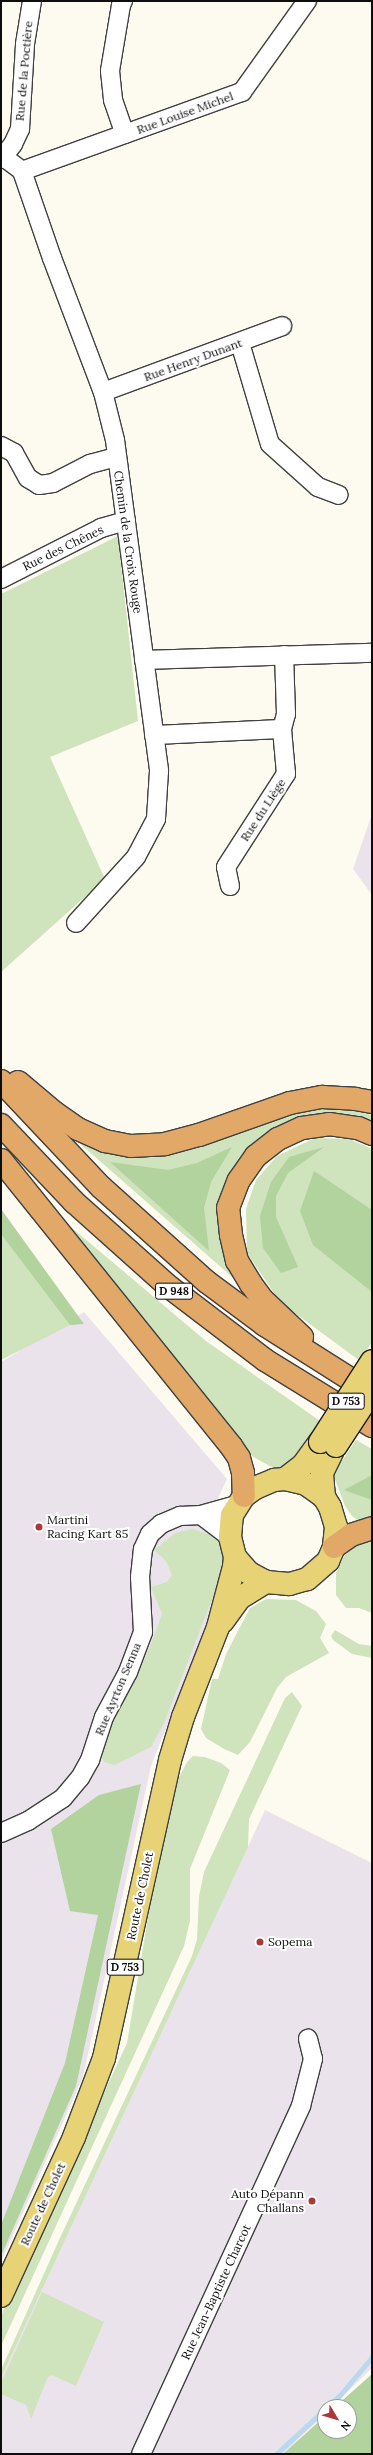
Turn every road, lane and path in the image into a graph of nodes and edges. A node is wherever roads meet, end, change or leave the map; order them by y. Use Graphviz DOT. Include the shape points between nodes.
graph roads {
  1 [pos="32,1"];
  2 [pos="123,1"];
  3 [pos="307,1"];
  4 [pos="125,134"];
  5 [pos="2,157"];
  6 [pos="22,171"];
  7 [pos="282,326"];
  8 [pos="240,343"];
  9 [pos="103,392"];
  10 [pos="1,446"];
  11 [pos="117,457"];
  12 [pos="339,495"];
  13 [pos="126,521"];
  14 [pos="1,579"];
  15 [pos="372,653"];
  16 [pos="284,655"];
  17 [pos="144,660"];
  18 [pos="282,729"];
  19 [pos="154,735"];
  20 [pos="230,886"];
  21 [pos="76,923"];
  22 [pos="1,1068"];
  23 [pos="1,1080"];
  24 [pos="372,1102"];
  25 [pos="1,1125"];
  26 [pos="372,1134"];
  27 [pos="1,1160"];
  28 [pos="372,1361"];
  29 [pos="340,1374"];
  30 [pos="372,1392"];
  31 [pos="372,1426"];
  32 [pos="327,1446"];
  33 [pos="285,1479"];
  34 [pos="324,1497"];
  35 [pos="241,1501"];
  36 [pos="201,1515"];
  37 [pos="372,1528"];
  38 [pos="232,1547"];
  39 [pos="334,1547"];
  40 [pos="266,1582"];
  41 [pos="218,1627"];
  42 [pos="1,1833"];
  43 [pos="308,2039"];
  44 [pos="1,2296"];
  45 [pos="141,2454"];
  1 -- 5 [label="street, Rue de la Poctière" via="25,44 20,129"];
  2 -- 4 [label="street" via="110,72 113,100"];
  3 -- 4 [label="street, Rue Louise Michel" via="242,92"];
  4 -- 6 [label="street, Rue Louise Michel"];
  5 -- 6 [label="street"];
  6 -- 9 [label="street, Chemin de la Croix Rouge"];
  7 -- 8 [label="street, Rue Henry Dunant"];
  8 -- 9 [label="street, Rue Henry Dunant"];
  8 -- 12 [label="street" via="270,444 318,487"];
  9 -- 11 [label="street, Chemin de la Croix Rouge"];
  10 -- 11 [label="street" via="14,453 28,478 39,485 53,483 90,464"];
  11 -- 13 [label="street, Chemin de la Croix Rouge"];
  13 -- 14 [label="street, Rue des Chênes" via="101,528"];
  13 -- 17 [label="street, Chemin de la Croix Rouge"];
  15 -- 16 [label="street"];
  16 -- 17 [label="street"];
  16 -- 18 [label="street, Rue du Liège" via="286,714"];
  17 -- 19 [label="street, Chemin de la Croix Rouge"];
  18 -- 19 [label="street"];
  18 -- 20 [label="street, Rue du Liège" via="286,774 226,867"];
  19 -- 21 [label="street, Chemin de la Croix Rouge" via="159,771 156,819 136,857"];
  22 -- 24 [label="highway" via="78,1129 105,1141 131,1146 165,1144 199,1135 290,1103 322,1097"];
  23 -- 29 [label="highway, D 948" via="101,1186 207,1282 265,1325"];
  25 -- 31 [label="highway, D 948" via="74,1202 168,1286 266,1360"];
  26 -- 29 [label="highway" via="358,1128 330,1124 302,1128 278,1139 252,1162 239,1180 228,1208 230,1235 237,1260 251,1284 262,1299"];
  27 -- 35 [label="highway" via="231,1446 239,1458 243,1473"];
  28 -- 32 [label="main road, D 753, bridge"];
  29 -- 30 [label="highway, D 948"];
  30 -- 32 [label="main road, D 753, bridge"];
  32 -- 33 [label="main road, D 753"];
  32 -- 34 [label="main road, D 753" via="322,1473"];
  33 -- 34 [label="main road" via="306,1484"];
  33 -- 35 [label="main road" via="264,1483"];
  34 -- 39 [label="main road" via="335,1522"];
  35 -- 36 [label="street, Rue Ayrton Senna"];
  35 -- 38 [label="main road" via="230,1523"];
  36 -- 38 [label="street"];
  36 -- 42 [label="street, Rue Ayrton Senna" via="180,1516 161,1524 150,1534 143,1549 140,1577 143,1632 128,1672 104,1717 90,1760 80,1778 64,1798 28,1821"];
  37 -- 39 [label="highway" via="351,1535"];
  38 -- 40 [label="main road" via="249,1573"];
  38 -- 41 [label="main road, Route de Cholet / D 753"];
  39 -- 40 [label="main road" via="328,1561 307,1579 289,1584"];
  40 -- 41 [label="main road, Route de Cholet / D 753" via="240,1598"];
  41 -- 44 [label="main road, Route de Cholet / D 753" via="170,1760 102,2064 74,2137"];
  43 -- 45 [label="street, Rue Jean-Baptiste Charcot" via="313,2059 301,2106"];
}
